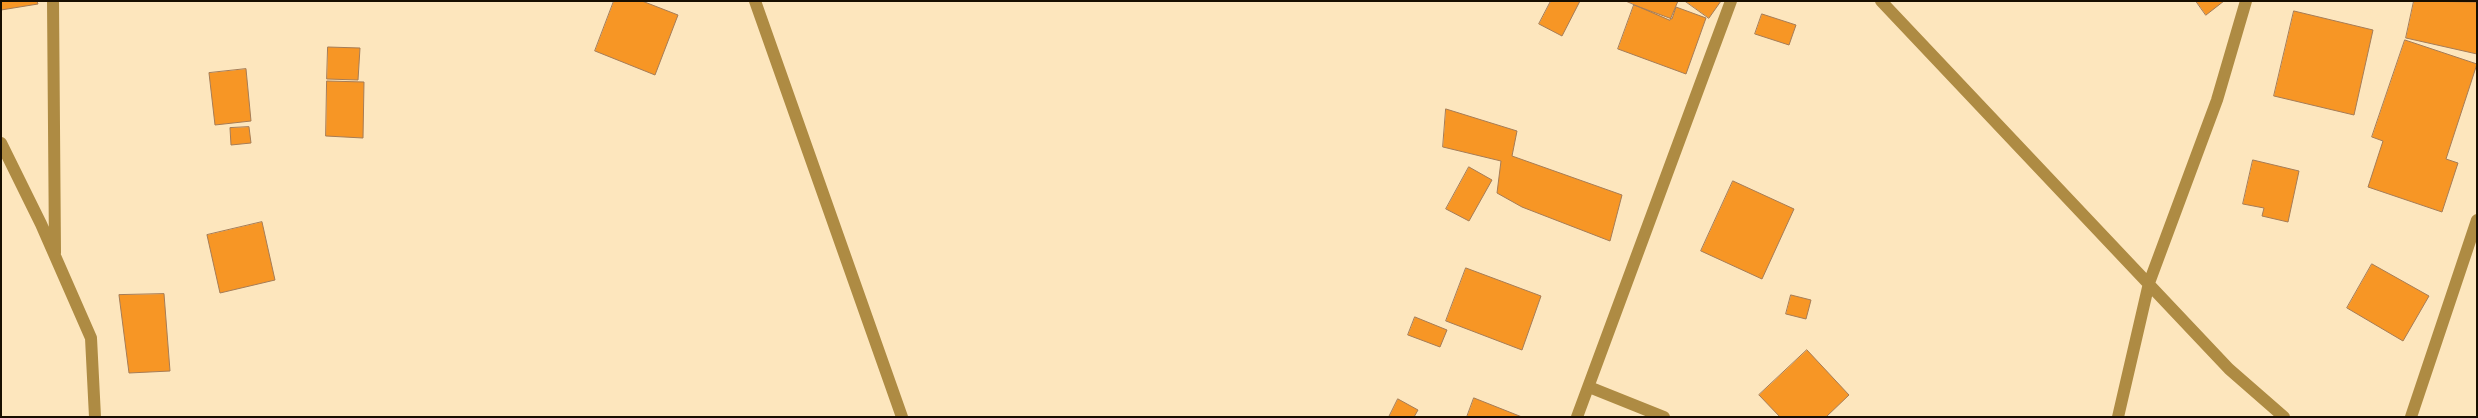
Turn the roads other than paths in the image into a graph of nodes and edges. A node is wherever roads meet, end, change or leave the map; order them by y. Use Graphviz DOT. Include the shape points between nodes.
graph roads {
  1 [pos="53,1"];
  2 [pos="755,1"];
  3 [pos="1731,1"];
  4 [pos="1881,1"];
  5 [pos="2246,1"];
  6 [pos="1,143"];
  7 [pos="2477,220"];
  8 [pos="55,258"];
  9 [pos="2148,283"];
  10 [pos="1589,387"];
  11 [pos="96,417"];
  12 [pos="902,417"];
  13 [pos="1577,417"];
  14 [pos="1664,417"];
  15 [pos="2118,417"];
  16 [pos="2284,417"];
  17 [pos="2410,417"];
  1 -- 8 [label="street"];
  2 -- 12 [label="street"];
  3 -- 10 [label="street"];
  4 -- 9 [label="street"];
  5 -- 9 [label="street" via="2217,100"];
  6 -- 8 [label="street"];
  7 -- 17 [label="street"];
  8 -- 11 [label="street" via="91,338"];
  9 -- 15 [label="street"];
  9 -- 16 [label="street" via="2229,369"];
  10 -- 13 [label="street"];
  10 -- 14 [label="street"];
}
